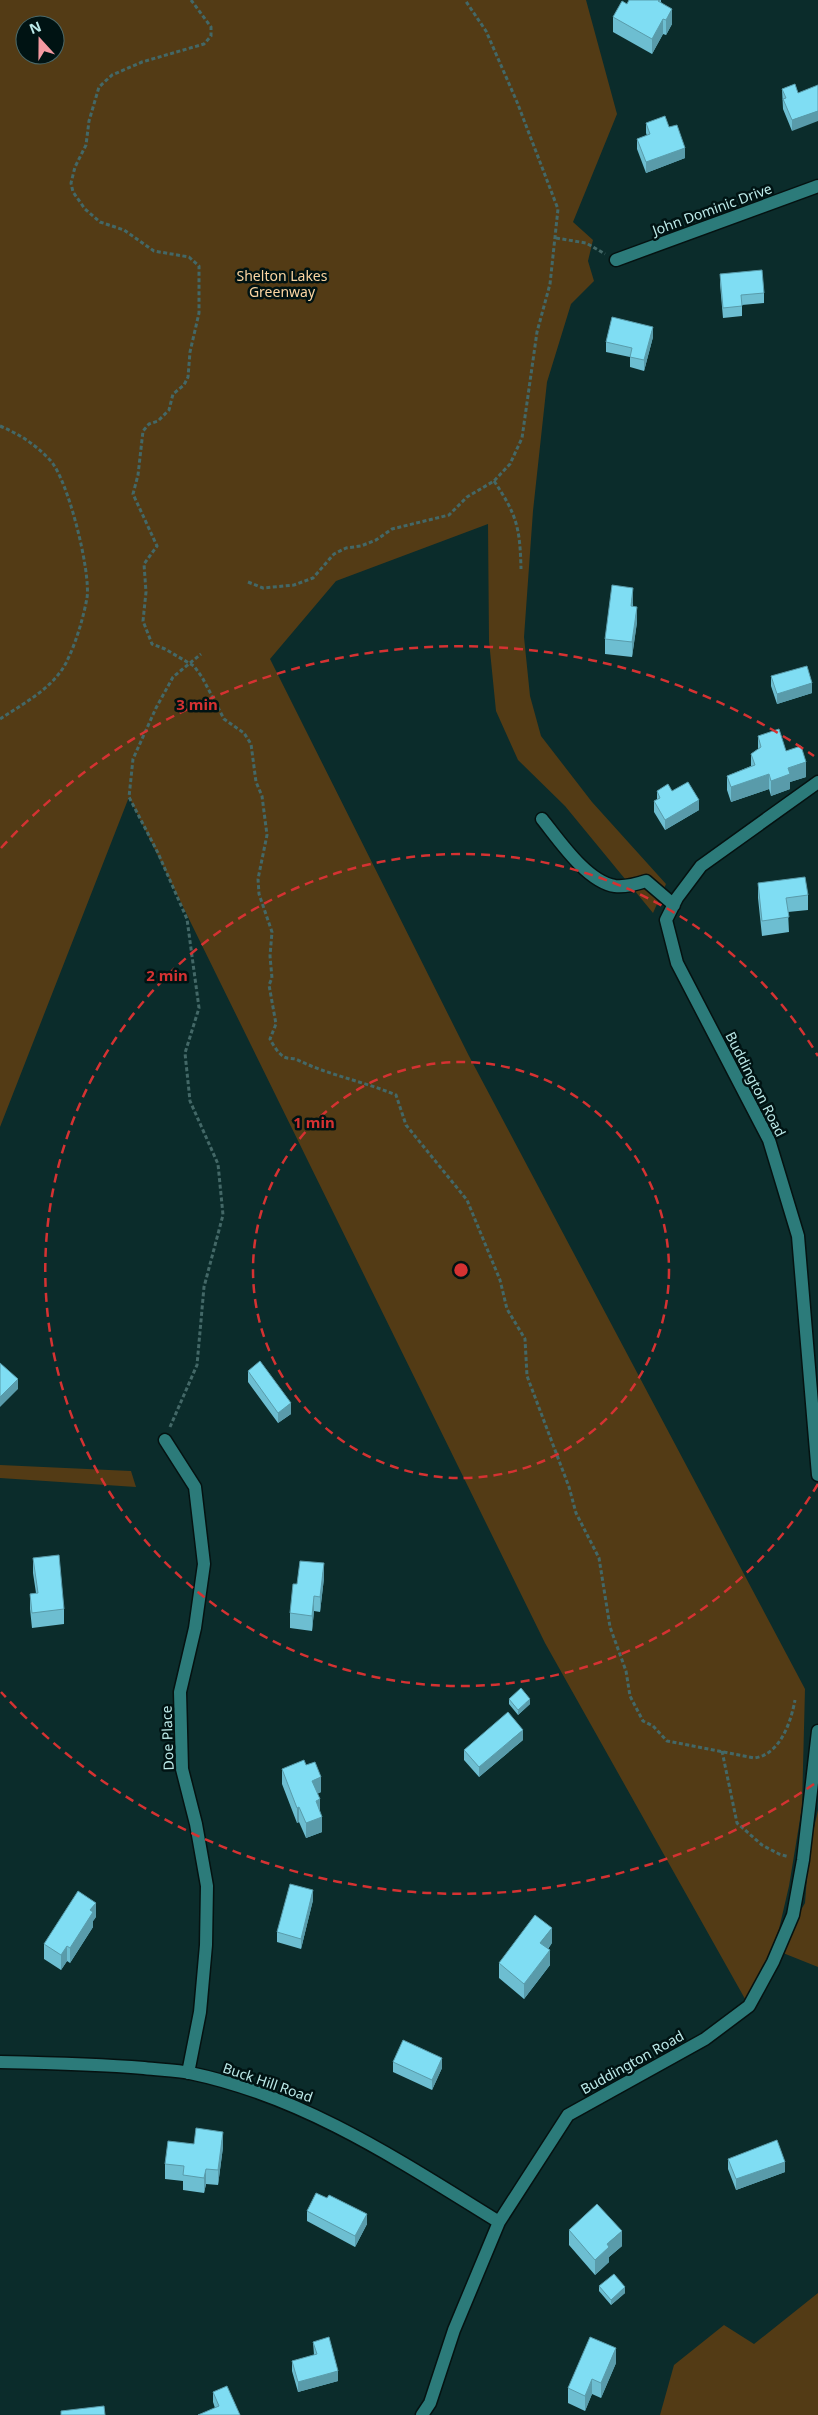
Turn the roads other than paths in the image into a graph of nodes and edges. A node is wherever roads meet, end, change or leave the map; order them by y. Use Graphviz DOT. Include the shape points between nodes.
graph roads {
  1 [pos="818,186"];
  2 [pos="616,260"];
  3 [pos="818,782"];
  4 [pos="542,819"];
  5 [pos="674,905"];
  6 [pos="164,1440"];
  7 [pos="818,1475"];
  8 [pos="818,1730"];
  9 [pos="0,2062"];
  10 [pos="188,2073"];
  11 [pos="499,2222"];
  12 [pos="422,2415"];
  1 -- 2 [label="street, John Dominic Drive"];
  3 -- 5 [label="street, Buddington Road" via="701,866"];
  4 -- 5 [label="street" via="584,868 598,879 615,886 646,881"];
  5 -- 7 [label="street, Buddington Road" via="666,920 677,963 769,1140 798,1236"];
  6 -- 10 [label="street, Doe Place" via="195,1487 204,1564 195,1628 180,1692 182,1769 207,1886 200,2012"];
  8 -- 11 [label="street, Buddington Road" via="803,1860 793,1915 749,2006 705,2039 568,2115"];
  9 -- 10 [label="street, Buck Hill Road" via="83,2064"];
  10 -- 11 [label="street, Buck Hill Road" via="245,2088 311,2112"];
  11 -- 12 [label="street, Buddington Road" via="454,2330 430,2403"];
}
